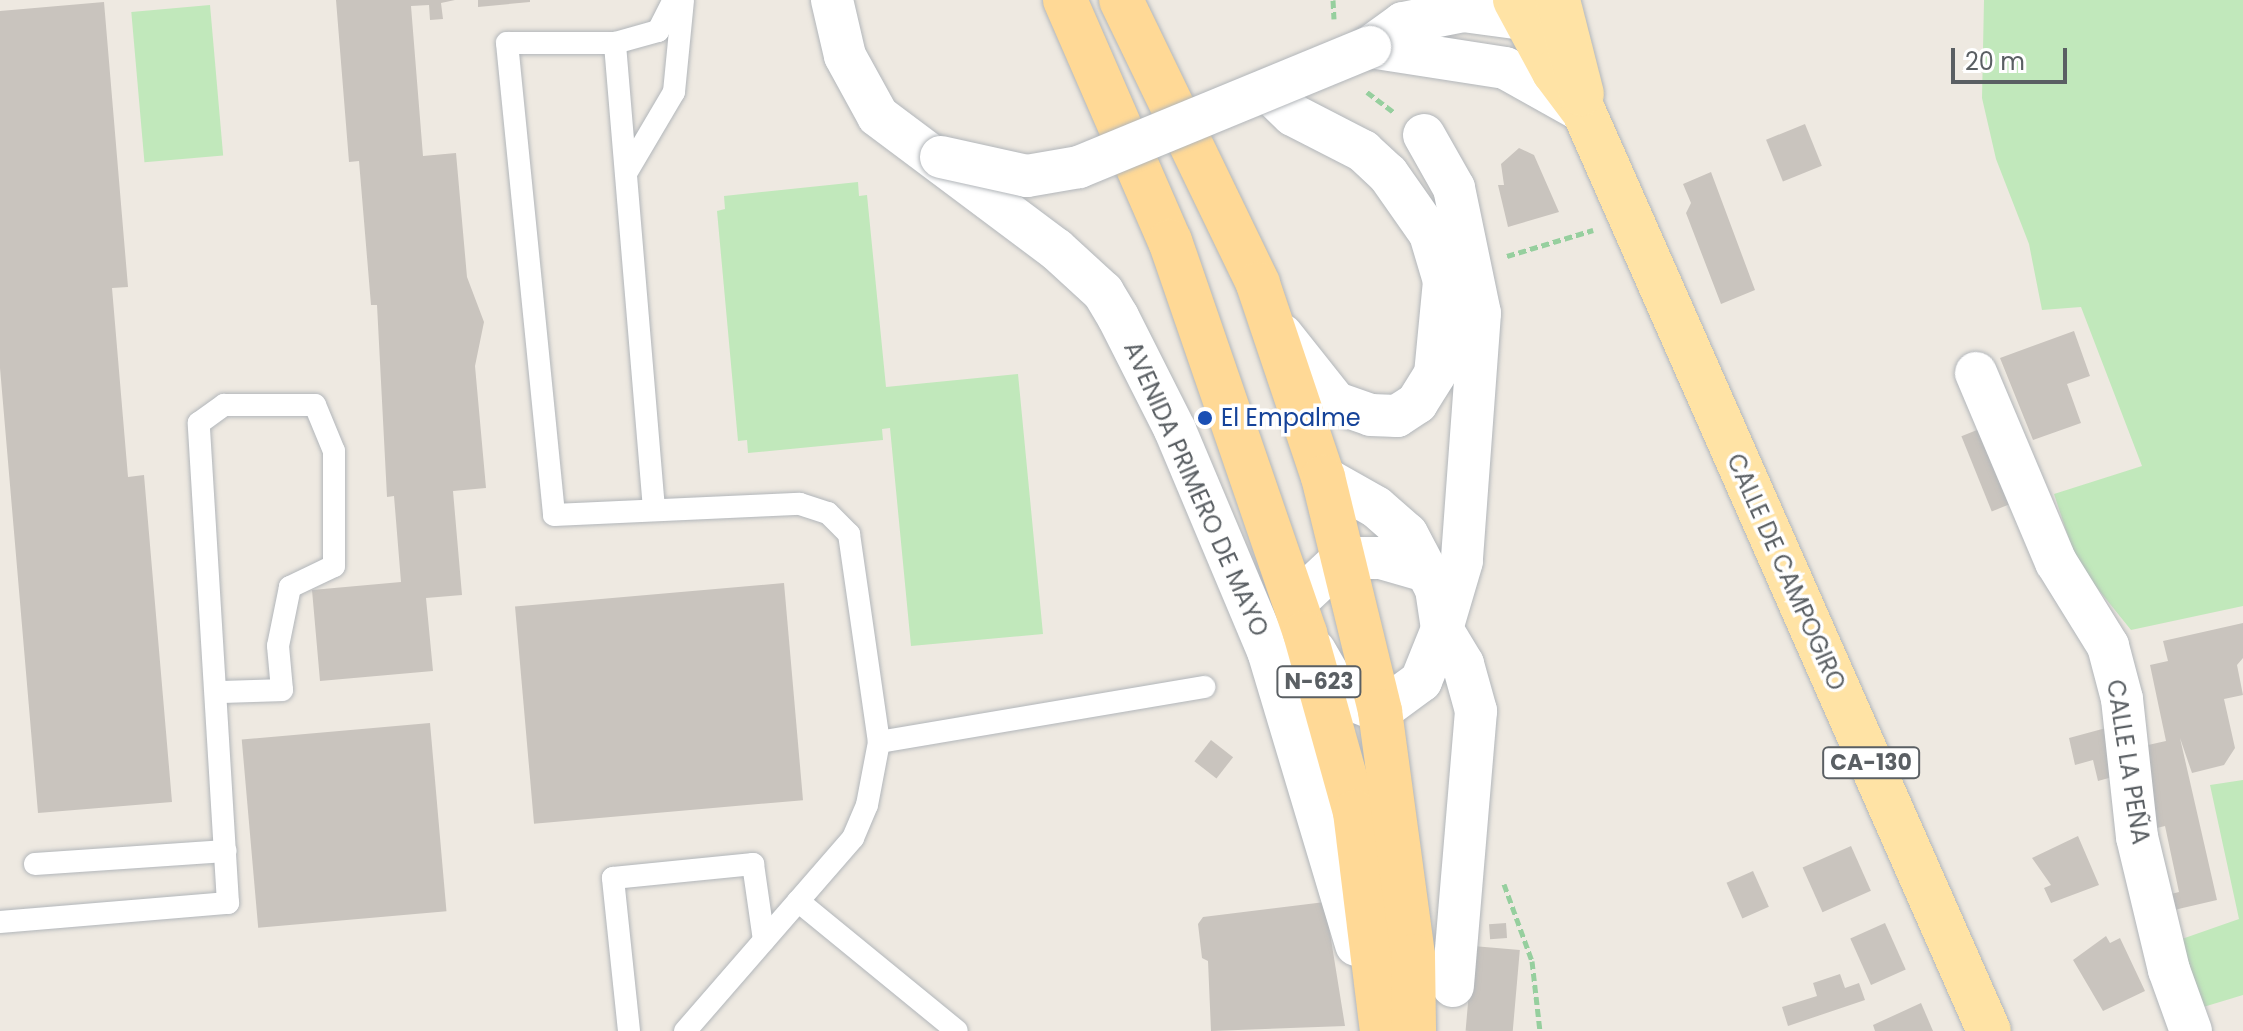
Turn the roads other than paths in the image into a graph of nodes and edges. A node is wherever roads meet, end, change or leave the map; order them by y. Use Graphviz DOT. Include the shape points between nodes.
graph roads {
  1 [pos="674,0"];
  2 [pos="683,0"];
  3 [pos="832,0"];
  4 [pos="1065,0"];
  5 [pos="1121,0"];
  6 [pos="1394,0"];
  7 [pos="1532,6"];
  8 [pos="615,43"];
  9 [pos="1370,47"];
  10 [pos="1269,92"];
  11 [pos="1584,112"];
  12 [pos="1424,135"];
  13 [pos="941,157"];
  14 [pos="628,170"];
  15 [pos="1258,284"];
  16 [pos="1976,373"];
  17 [pos="1323,477"];
  18 [pos="654,509"];
  19 [pos="1343,558"];
  20 [pos="1426,571"];
  21 [pos="1289,629"];
  22 [pos="1442,629"];
  23 [pos="1204,687"];
  24 [pos="217,692"];
  25 [pos="1380,711"];
  26 [pos="879,742"];
  27 [pos="226,851"];
  28 [pos="35,864"];
  29 [pos="798,901"];
  30 [pos="0,922"];
  31 [pos="764,940"];
  32 [pos="1453,986"];
  33 [pos="629,1031"];
  34 [pos="685,1031"];
  35 [pos="957,1031"];
  36 [pos="1380,1031"];
  37 [pos="1414,1031"];
  38 [pos="1989,1031"];
  39 [pos="2191,1031"];
  1 -- 8 [label="lane" via="658,31"];
  2 -- 14 [label="lane" via="674,92"];
  3 -- 13 [label="street, AVENIDA PRIMERO DE MAYO" via="845,56 878,116"];
  4 -- 21 [label="highway, N-623" via="1170,241"];
  5 -- 15 [label="highway, N-623"];
  6 -- 9 [label="street"];
  7 -- 9 [label="street, AVENIDA PRIMERO DE MAYO" via="1443,13 1403,23"];
  7 -- 11 [label="main road, CALLE DE CAMPOGIRO / CA-130"];
  7 -- 11 [label="main road, CALLE DE CAMPOGIRO / CA-130" via="1577,67"];
  8 -- 14 [label="lane"];
  8 -- 18 [label="lane" via="507,43 554,515"];
  9 -- 10 [label="street, AVENIDA PRIMERO DE MAYO, bridge"];
  9 -- 11 [label="street" via="1505,68"];
  10 -- 13 [label="street, AVENIDA PRIMERO DE MAYO, bridge" via="1079,167 1027,176"];
  10 -- 15 [label="street" via="1293,115 1363,151 1409,197 1430,234 1444,281 1435,374 1417,403 1397,416 1371,415 1336,403 1287,346"];
  11 -- 38 [label="main road, CALLE DE CAMPOGIRO / CA-130"];
  12 -- 22 [label="street" via="1454,188 1480,313 1462,561"];
  13 -- 21 [label="street, AVENIDA PRIMERO DE MAYO" via="1103,292"];
  14 -- 18 [label="lane"];
  15 -- 17 [label="highway, N-623"];
  16 -- 39 [label="street, CALLE LA PEÑA" via="2056,562 2108,646 2122,699 2137,837 2169,970"];
  17 -- 19 [label="highway, N-623"];
  17 -- 20 [label="street" via="1376,507 1407,534"];
  18 -- 26 [label="lane" via="800,504 828,513 849,534"];
  19 -- 20 [label="street" via="1381,558"];
  19 -- 21 [label="street"];
  19 -- 25 [label="highway, N-623"];
  20 -- 22 [label="street"];
  21 -- 25 [label="street, AVENIDA PRIMERO DE MAYO" via="1341,696"];
  21 -- 36 [label="highway, N-623" via="1355,812"];
  22 -- 25 [label="street" via="1421,681"];
  22 -- 32 [label="street" via="1463,664 1476,711"];
  23 -- 26 [label="lane"];
  24 -- 24 [label="lane" via="282,690 278,646 290,587 334,566 334,451 315,405 224,405 199,423"];
  24 -- 27 [label="lane"];
  25 -- 37 [label="highway, N-623" via="1413,956"];
  26 -- 29 [label="lane" via="867,805 853,838"];
  27 -- 28 [label="lane"];
  27 -- 30 [label="lane" via="228,903"];
  29 -- 31 [label="lane"];
  29 -- 35 [label="lane"];
  31 -- 33 [label="lane" via="753,864 613,878"];
  31 -- 34 [label="lane"];
}
